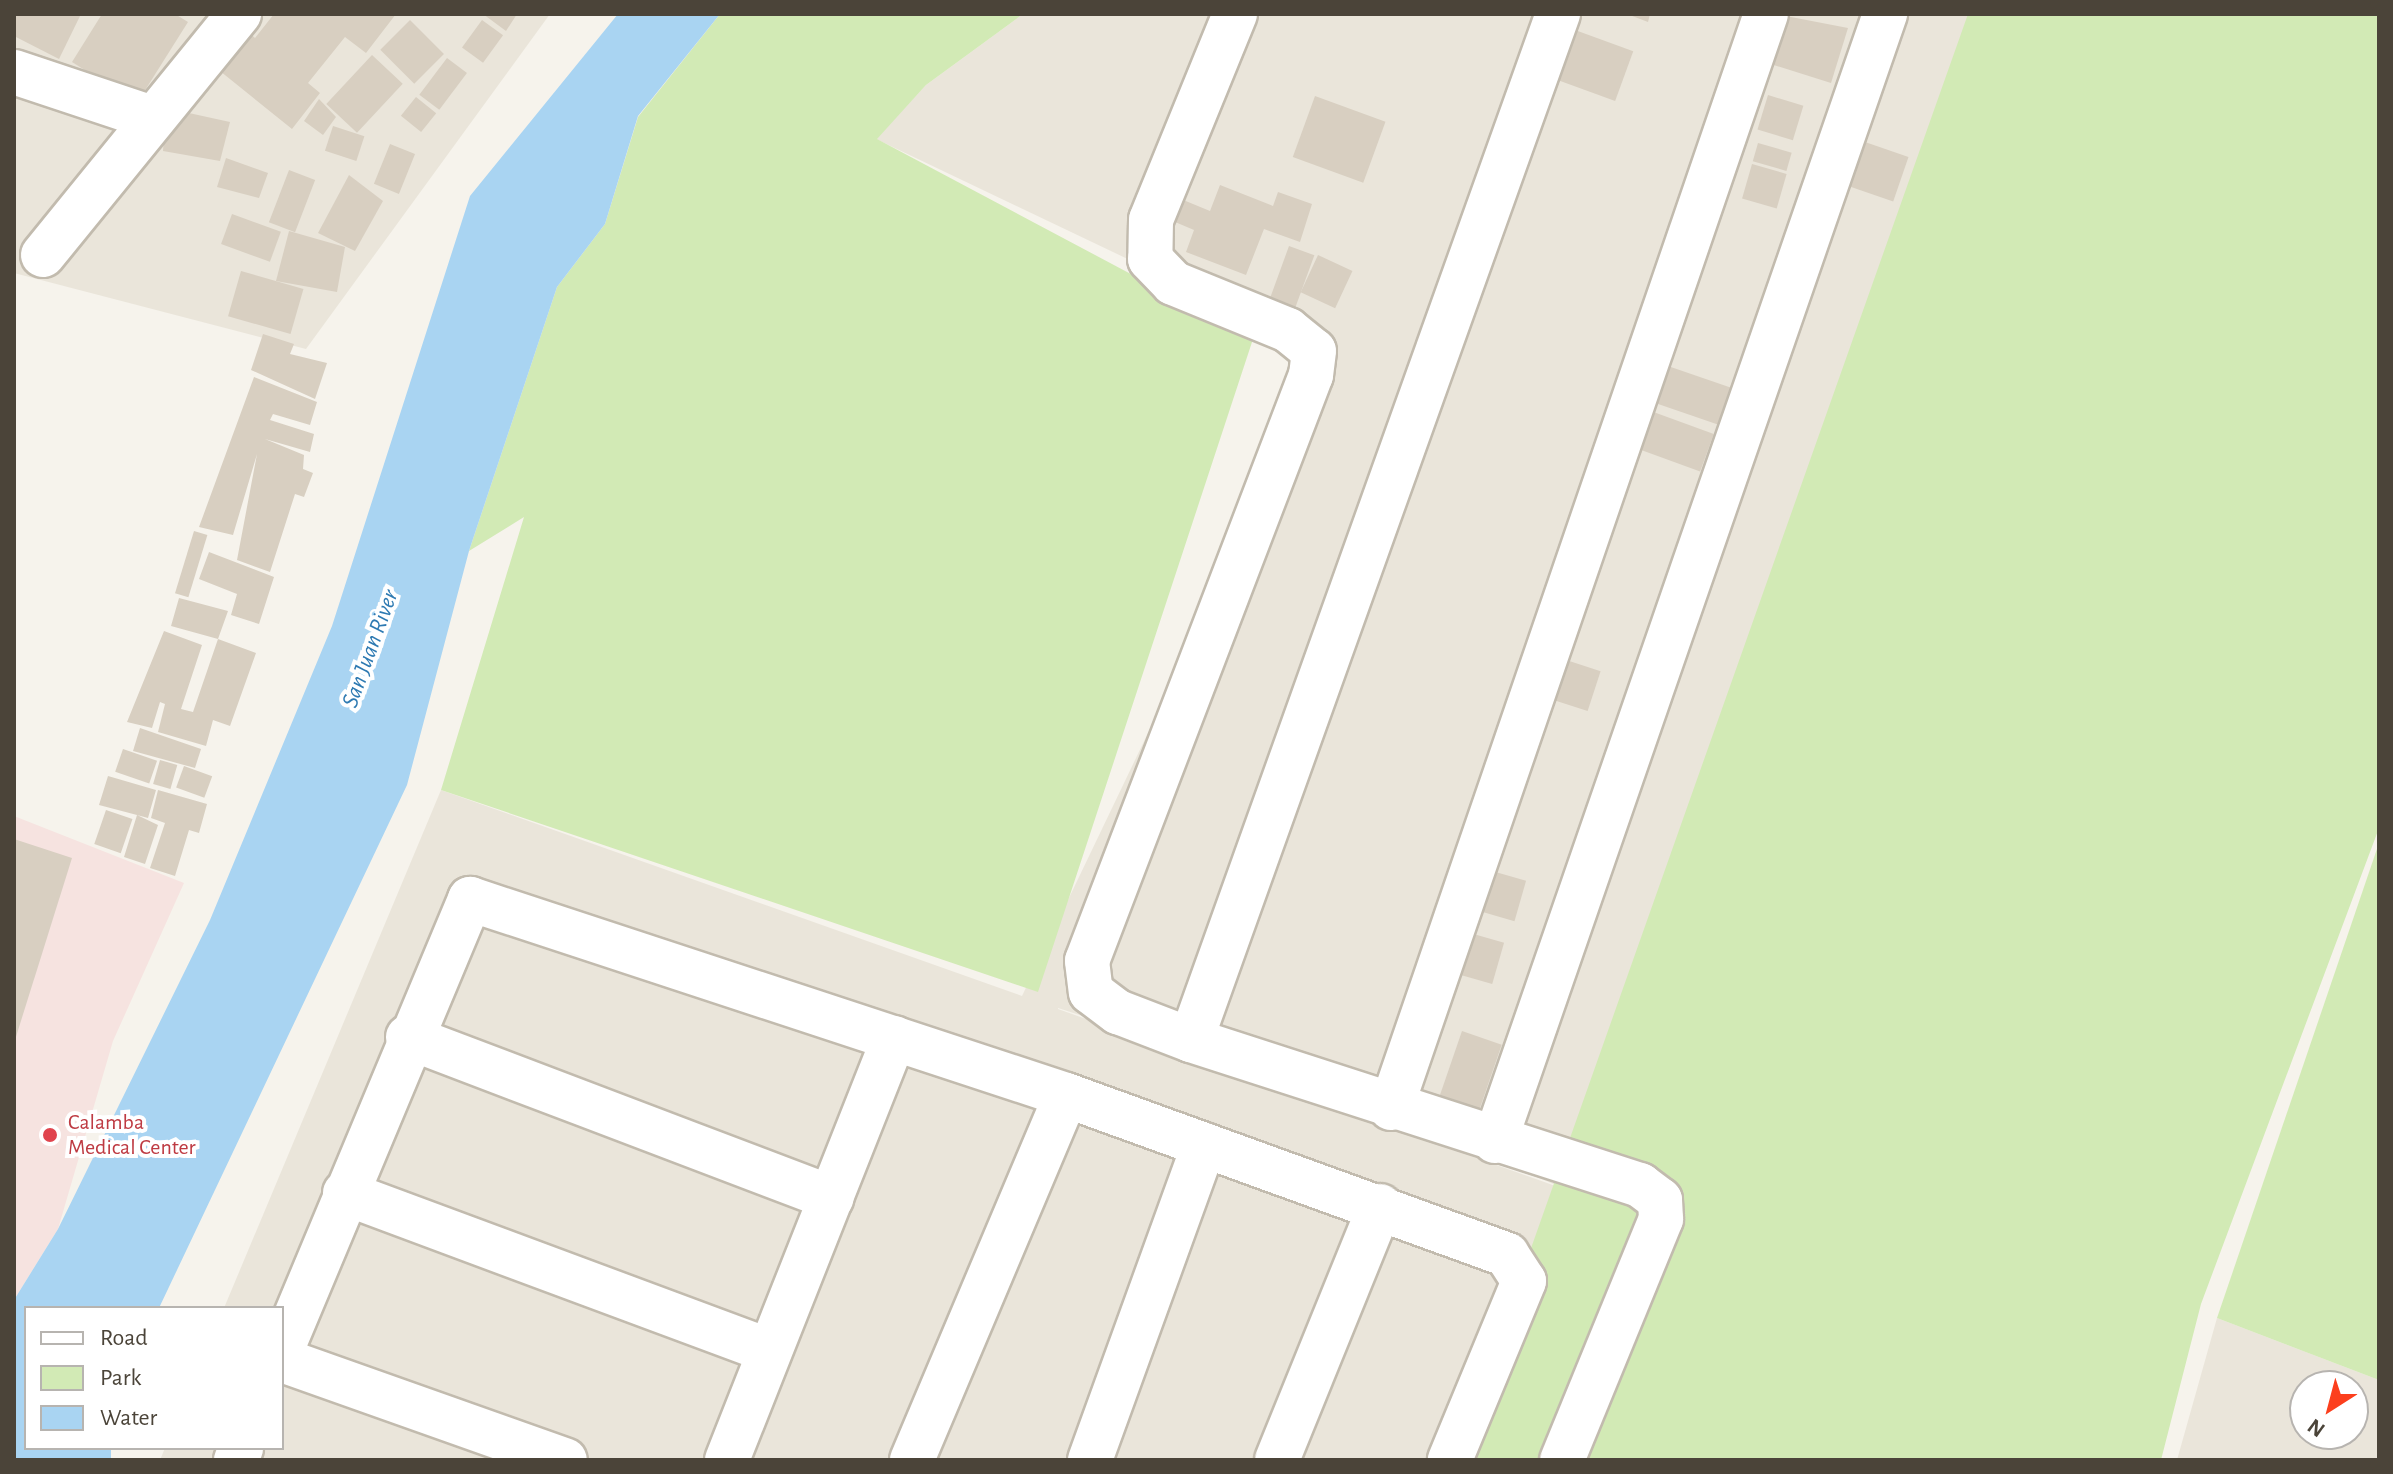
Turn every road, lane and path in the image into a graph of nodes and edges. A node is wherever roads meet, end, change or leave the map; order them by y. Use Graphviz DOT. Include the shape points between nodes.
graph roads {
  1 [pos="239,14"];
  2 [pos="1235,14"];
  3 [pos="1558,14"];
  4 [pos="1766,14"];
  5 [pos="1885,14"];
  6 [pos="14,72"];
  7 [pos="149,117"];
  8 [pos="43,255"];
  9 [pos="408,1037"];
  10 [pos="894,1038"];
  11 [pos="1191,1040"];
  12 [pos="1066,1095"];
  13 [pos="1391,1108"];
  14 [pos="1495,1141"];
  15 [pos="1204,1145"];
  16 [pos="345,1193"];
  17 [pos="831,1198"];
  18 [pos="1380,1206"];
  19 [pos="284,1344"];
  20 [pos="770,1351"];
  21 [pos="284,1361"];
  22 [pos="565,1460"];
  23 [pos="727,1460"];
  24 [pos="912,1460"];
  25 [pos="1090,1460"];
  26 [pos="1277,1460"];
  27 [pos="1450,1460"];
  28 [pos="1562,1460"];
  1 -- 7 [label="street"];
  2 -- 11 [label="street" via="1151,220 1150,259 1173,283 1288,330 1314,351 1311,375 1087,961 1091,992 1118,1012"];
  3 -- 11 [label="street"];
  4 -- 13 [label="street"];
  5 -- 14 [label="street"];
  6 -- 7 [label="street"];
  7 -- 8 [label="street"];
  9 -- 10 [label="street" via="470,899"];
  9 -- 16 [label="street"];
  9 -- 17 [label="street"];
  10 -- 12 [label="street"];
  10 -- 17 [label="street"];
  11 -- 13 [label="street"];
  12 -- 15 [label="street"];
  12 -- 24 [label="street"];
  13 -- 14 [label="street"];
  14 -- 28 [label="street" via="1640,1185 1660,1200 1661,1219"];
  15 -- 18 [label="street"];
  15 -- 25 [label="street"];
  16 -- 19 [label="street"];
  16 -- 20 [label="street"];
  17 -- 20 [label="street"];
  18 -- 26 [label="street"];
  18 -- 27 [label="street" via="1507,1255 1524,1281"];
  20 -- 23 [label="street"];
  21 -- 22 [label="street"];
}
